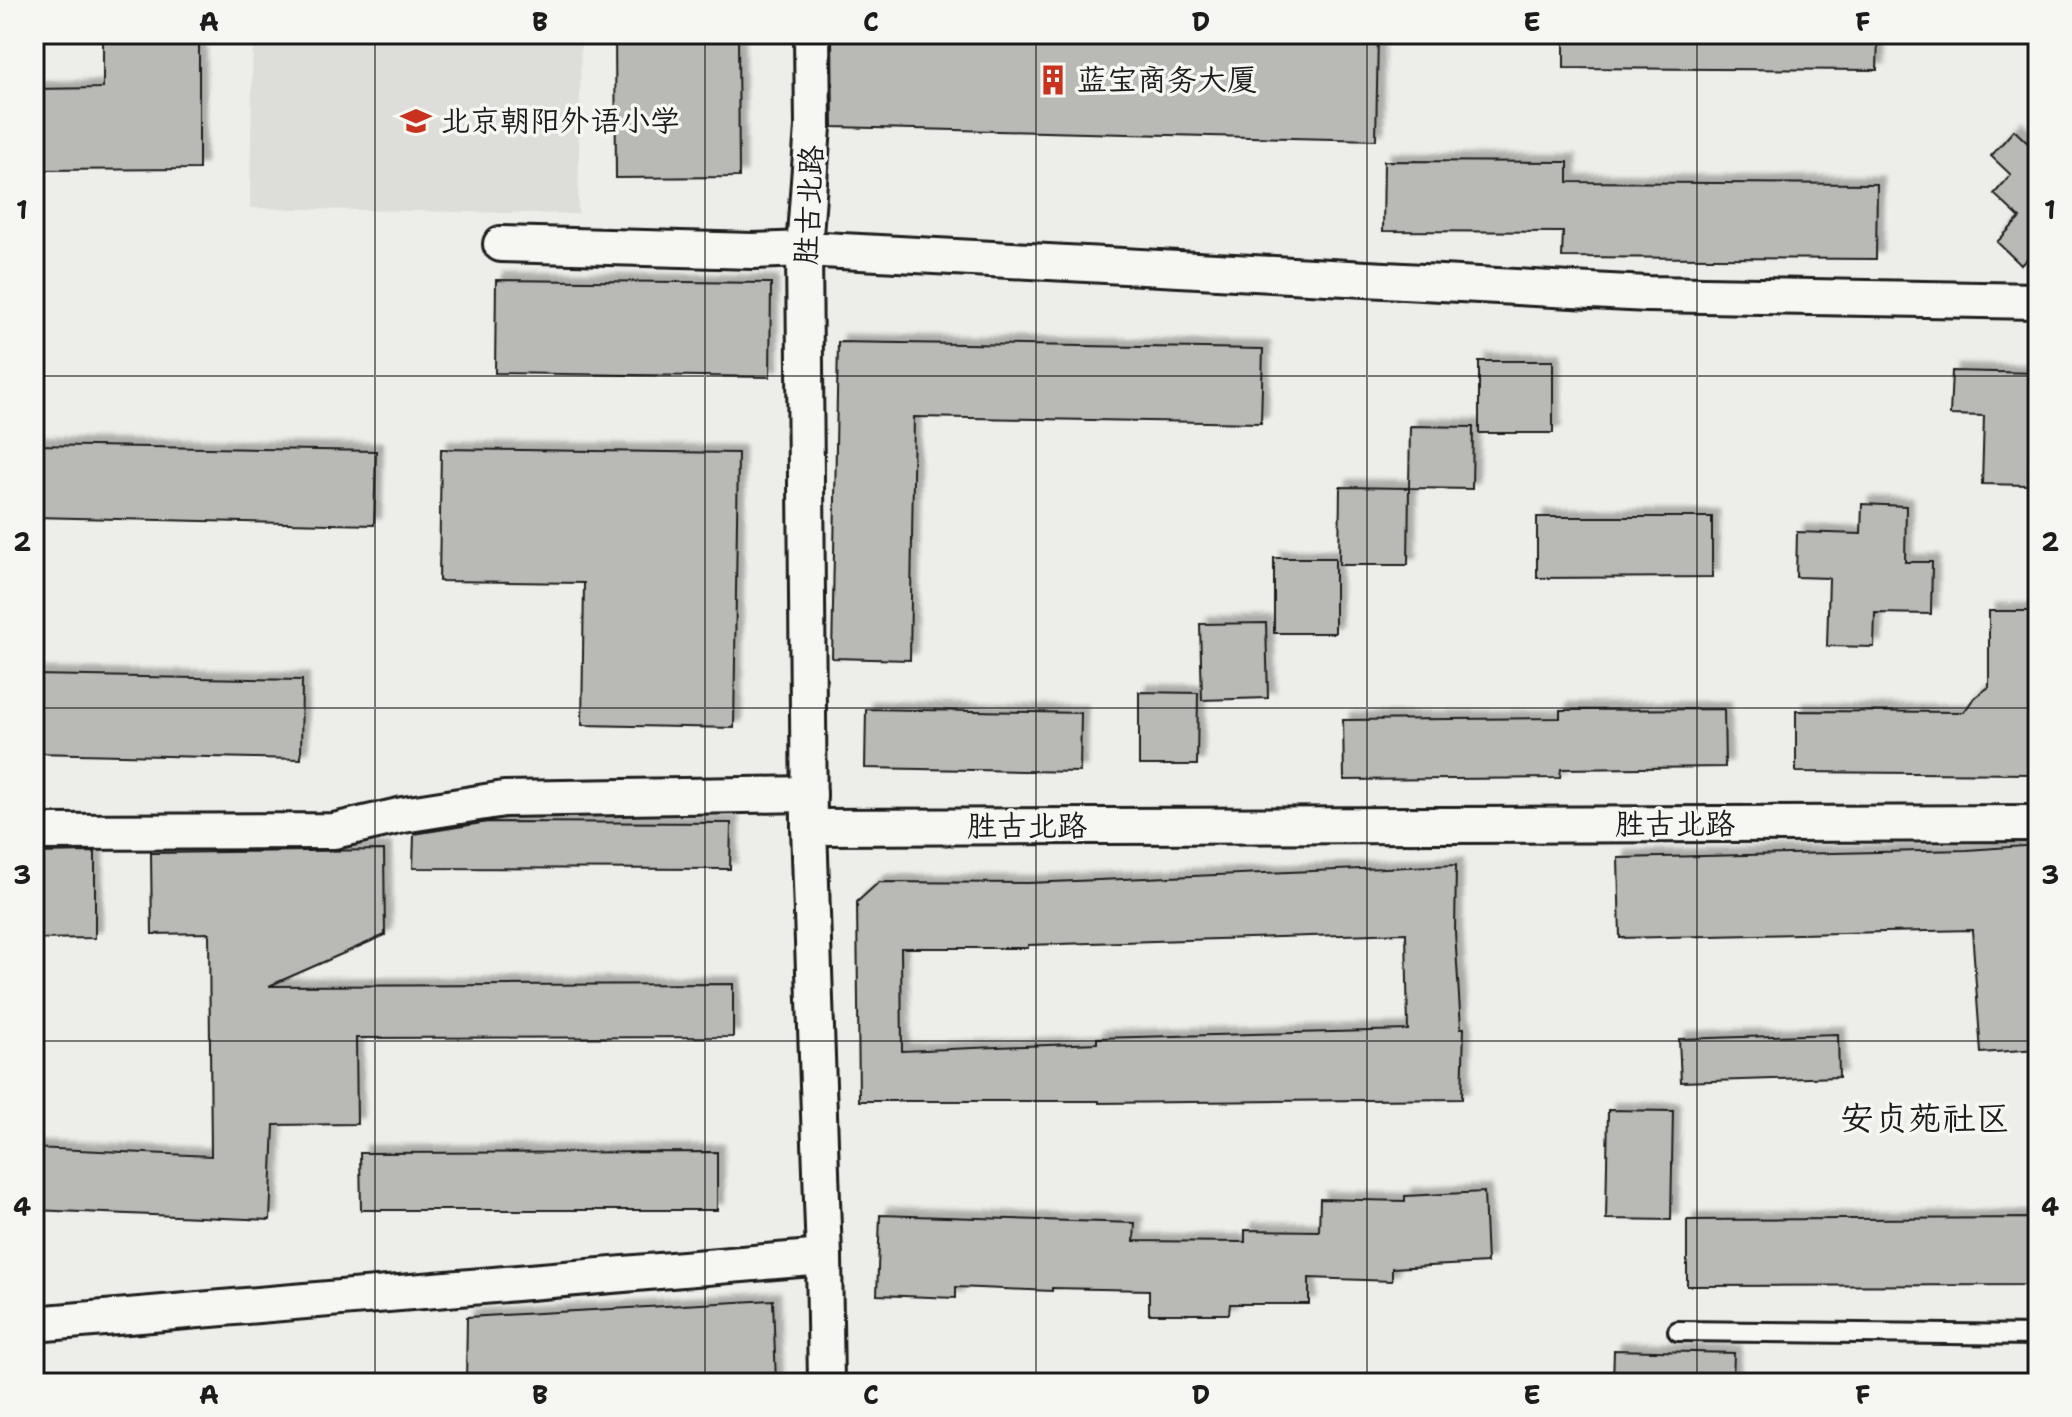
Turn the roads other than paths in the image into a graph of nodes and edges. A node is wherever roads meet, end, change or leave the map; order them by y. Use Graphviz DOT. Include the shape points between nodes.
graph roads {
  1 [pos="812,34"];
  2 [pos="501,244"];
  3 [pos="804,249"];
  4 [pos="2038,301"];
  5 [pos="809,810"];
  6 [pos="2038,823"];
  7 [pos="34,832"];
  8 [pos="824,1257"];
  9 [pos="34,1324"];
  10 [pos="1678,1331"];
  11 [pos="2038,1335"];
  12 [pos="826,1383"];
  1 -- 3 [label="street, 胜古北路" via="813,127"];
  2 -- 3 [label="street"];
  3 -- 4 [label="street" via="1648,294"];
  3 -- 5 [label="street, 胜古北路"];
  5 -- 6 [label="street, 胜古北路"];
  5 -- 7 [label="street" via="504,799 334,831"];
  5 -- 8 [label="street"];
  8 -- 9 [label="street"];
  8 -- 12 [label="street"];
  10 -- 11 [label="lane"];
}
